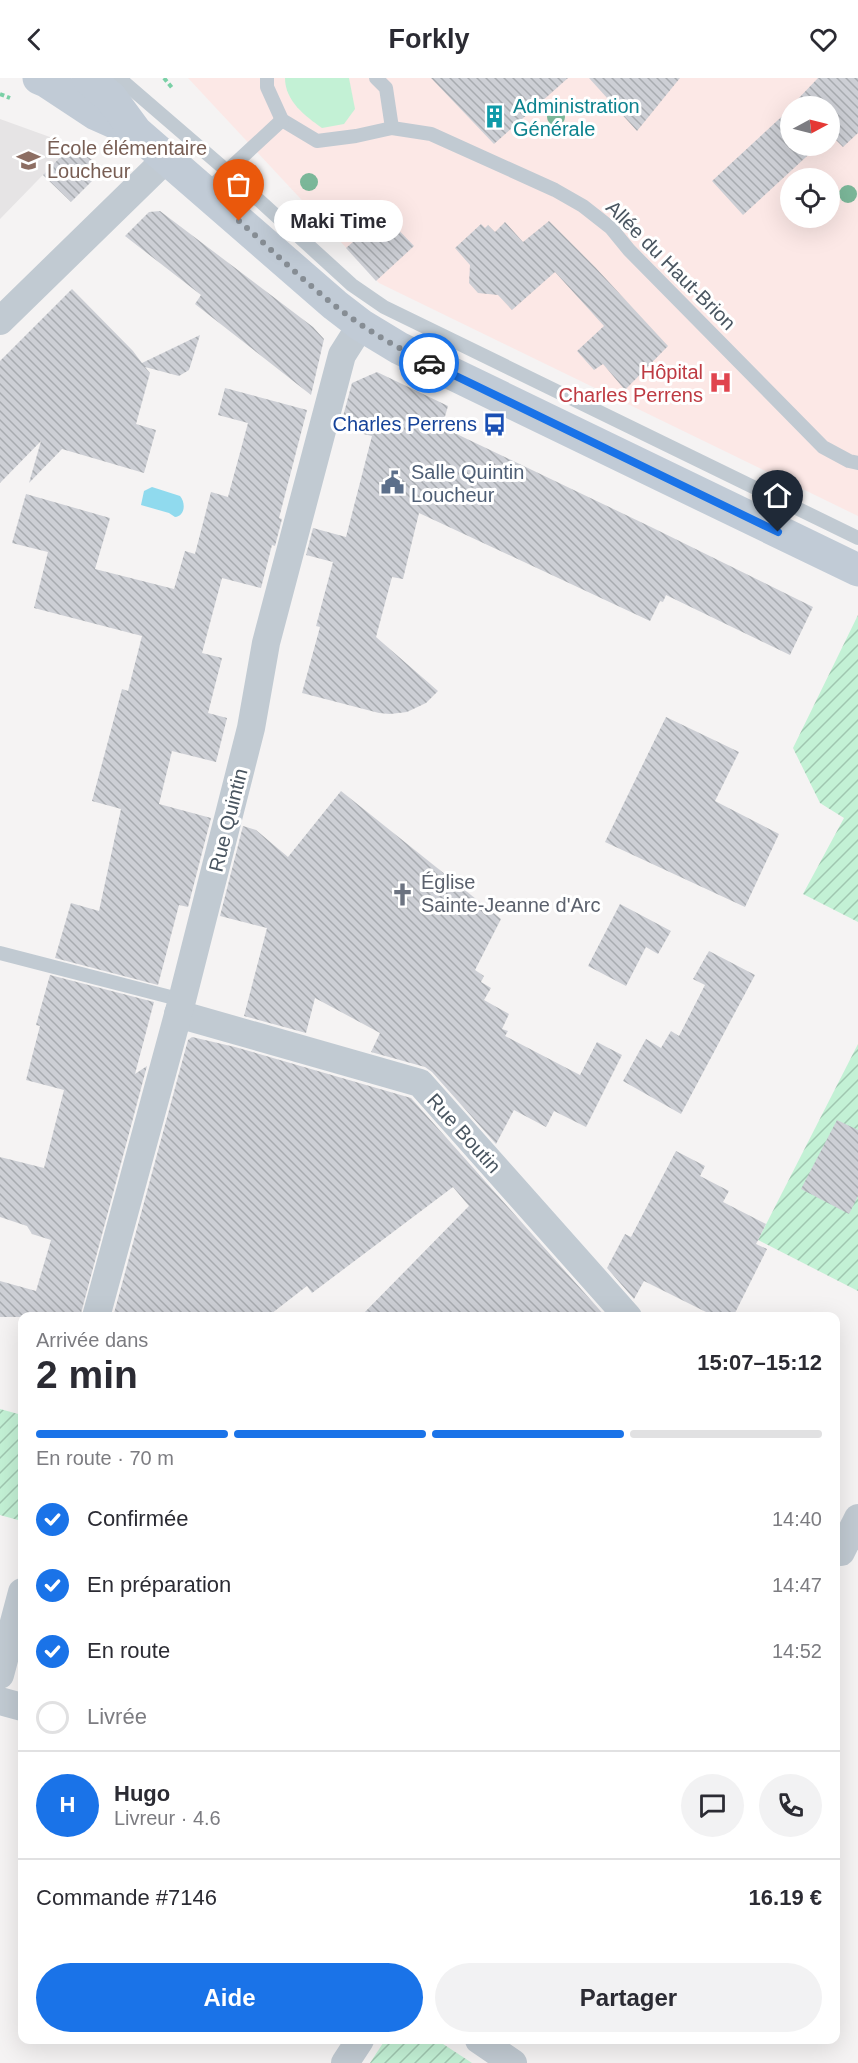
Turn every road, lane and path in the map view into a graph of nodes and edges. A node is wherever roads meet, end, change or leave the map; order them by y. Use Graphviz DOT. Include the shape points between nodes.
graph roads {
  1 [pos="39,78"];
  2 [pos="88,78"];
  3 [pos="119,78"];
  4 [pos="267,78"];
  5 [pos="376,78"];
  6 [pos="282,120"];
  7 [pos="392,128"];
  8 [pos="136,132"];
  9 [pos="167,158"];
  10 [pos="216,182"];
  11 [pos="0,321"];
  12 [pos="362,325"];
  13 [pos="858,463"];
  14 [pos="858,538"];
  15 [pos="858,570"];
  16 [pos="0,953"];
  17 [pos="180,1007"];
  18 [pos="97,1312"];
  19 [pos="624,1312"];
  20 [pos="858,1518"];
  21 [pos="845,1557"];
  22 [pos="18,1607"];
  23 [pos="0,1676"];
  24 [pos="0,1701"];
  25 [pos="18,1706"];
  26 [pos="357,2044"];
  27 [pos="485,2044"];
  28 [pos="345,2063"];
  29 [pos="513,2063"];
  1 -- 8 [label="street" via="96,114"];
  2 -- 8 [label="street" via="111,98"];
  3 -- 10 [label="lane"];
  4 -- 6 [label="lane" via="267,87"];
  5 -- 7 [label="lane" via="386,88"];
  6 -- 7 [label="lane, Allée du Haut-Brion" via="317,141"];
  6 -- 10 [label="lane"];
  7 -- 13 [label="lane, Allée du Haut-Brion" via="431,134 584,206 823,447"];
  8 -- 9 [label="street"];
  9 -- 10 [label="street"];
  9 -- 11 [label="street"];
  10 -- 12 [label="street" via="335,305"];
  10 -- 14 [label="lane" via="384,308"];
  12 -- 15 [label="street" via="399,348"];
  12 -- 17 [label="street, Rue Quintin" via="342,355 266,643 251,728"];
  16 -- 17 [label="lane"];
  17 -- 18 [label="street, Rue Quintin"];
  17 -- 19 [label="street, Rue Boutin" via="420,1083"];
  20 -- 21 [label="street"];
  22 -- 23 [label="street"];
  24 -- 25 [label="street"];
  26 -- 28 [label="street"];
  27 -- 29 [label="street"];
}
